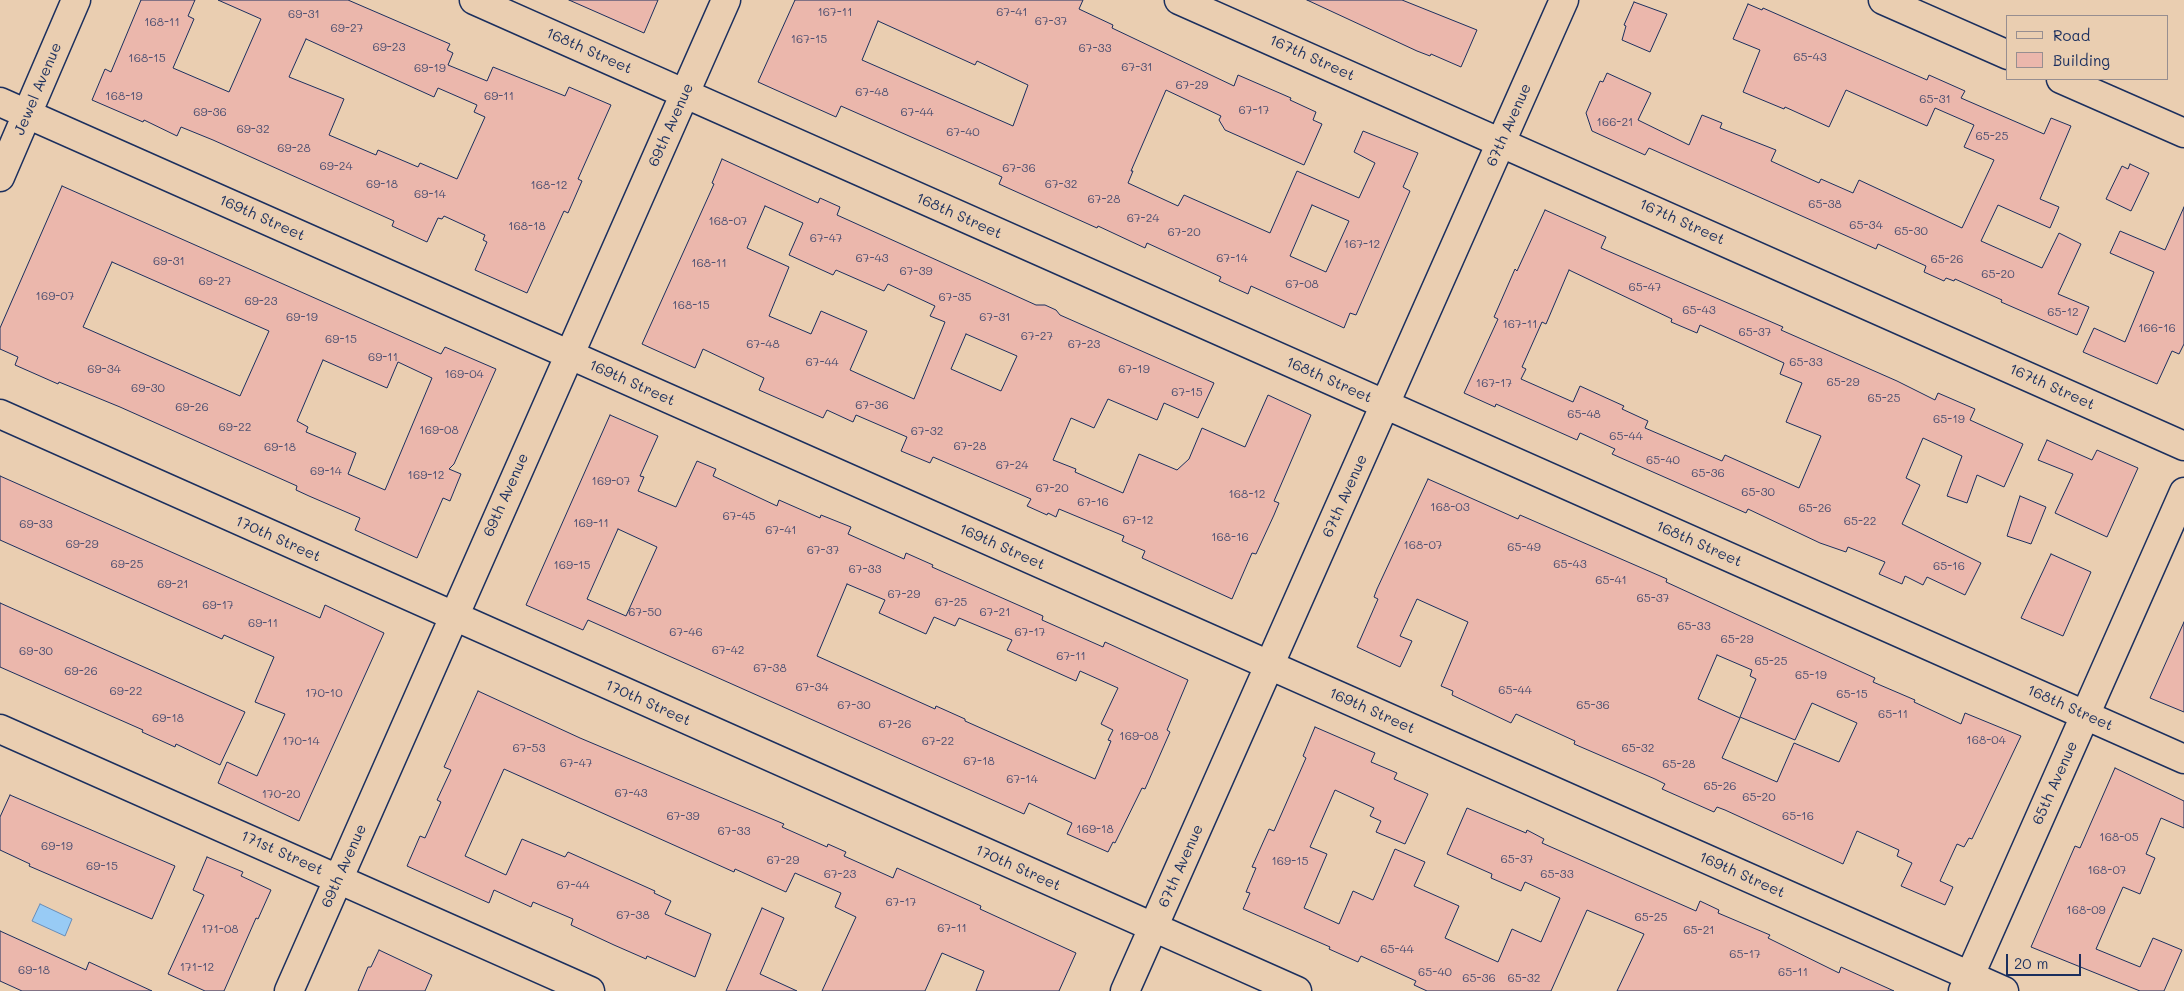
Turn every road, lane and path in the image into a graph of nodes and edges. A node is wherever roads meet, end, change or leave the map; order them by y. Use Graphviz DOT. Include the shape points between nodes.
graph roads {
  1 [pos="76,0"];
  2 [pos="474,0"];
  3 [pos="726,0"];
  4 [pos="1179,0"];
  5 [pos="1564,0"];
  6 [pos="1883,0"];
  7 [pos="2006,54"];
  8 [pos="2063,80"];
  9 [pos="685,94"];
  10 [pos="0,102"];
  11 [pos="27,114"];
  12 [pos="2184,133"];
  13 [pos="1502,142"];
  14 [pos="0,177"];
  15 [pos="568,354"];
  16 [pos="1385,405"];
  17 [pos="0,414"];
  18 [pos="2184,446"];
  19 [pos="2184,492"];
  20 [pos="453,616"];
  21 [pos="1269,666"];
  22 [pos="2085,715"];
  23 [pos="0,729"];
  24 [pos="2184,759"];
  25 [pos="339,878"];
  26 [pos="1153,928"];
  27 [pos="1966,983"];
  28 [pos="289,991"];
  29 [pos="590,991"];
  30 [pos="1125,991"];
  31 [pos="1297,991"];
  32 [pos="2004,991"];
  1 -- 11 [label="street, Jewel Avenue"];
  2 -- 9 [label="street, 168th Street"];
  3 -- 9 [label="street, 69th Avenue"];
  4 -- 13 [label="street, 167th Street"];
  5 -- 13 [label="street, 67th Avenue"];
  6 -- 7 [label="street"];
  8 -- 12 [label="street"];
  9 -- 15 [label="street, 69th Avenue"];
  9 -- 16 [label="street, 168th Street"];
  10 -- 11 [label="street, 169th Street"];
  11 -- 14 [label="street, Jewel Avenue"];
  11 -- 15 [label="street, 169th Street"];
  13 -- 16 [label="street, 67th Avenue"];
  13 -- 18 [label="street, 167th Street"];
  15 -- 20 [label="street, 69th Avenue"];
  15 -- 21 [label="street, 169th Street"];
  16 -- 21 [label="street, 67th Avenue"];
  16 -- 22 [label="street, 168th Street"];
  17 -- 20 [label="street, 170th Street"];
  19 -- 22 [label="street, 65th Avenue"];
  20 -- 25 [label="street, 69th Avenue"];
  20 -- 26 [label="street, 170th Street"];
  21 -- 26 [label="street, 67th Avenue"];
  21 -- 27 [label="street, 169th Street"];
  22 -- 24 [label="street, 168th Street"];
  22 -- 27 [label="street, 65th Avenue"];
  23 -- 25 [label="street, 171st Street"];
  25 -- 28 [label="street, 69th Avenue"];
  25 -- 29 [label="street, 171st Street"];
  26 -- 30 [label="street, 67th Avenue"];
  26 -- 31 [label="street, 170th Street"];
  27 -- 32 [label="street, 169th Street"];
}
